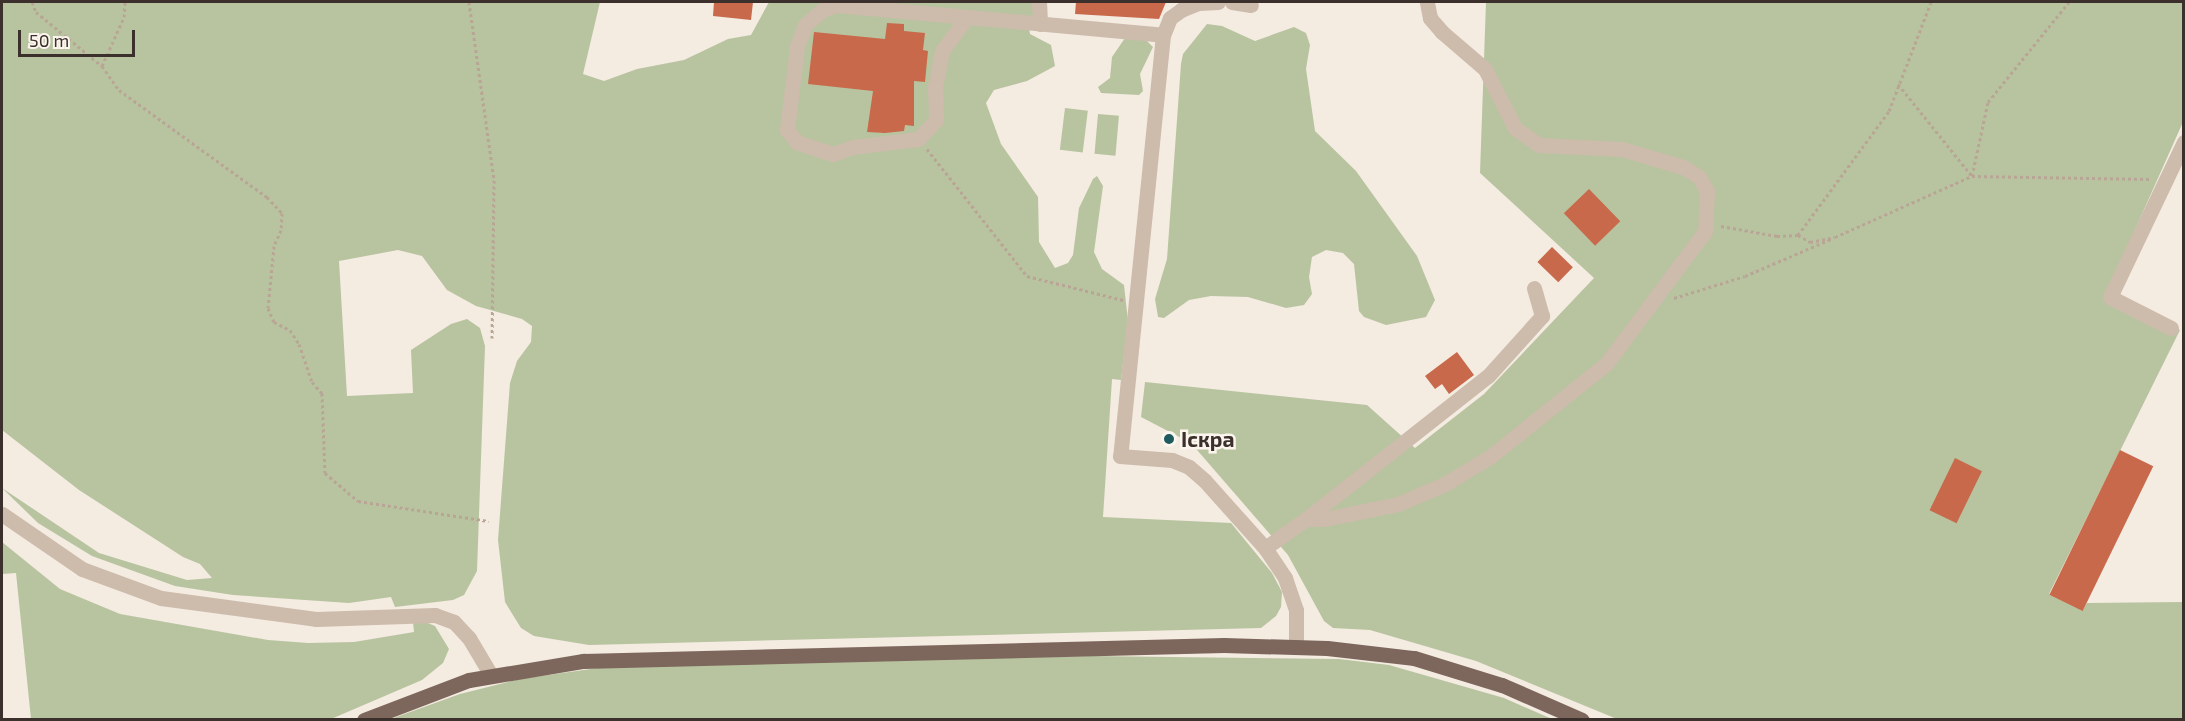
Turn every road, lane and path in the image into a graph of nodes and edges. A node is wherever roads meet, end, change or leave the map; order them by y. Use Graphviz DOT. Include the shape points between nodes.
graph roads {
  1 [pos="32,2"];
  2 [pos="125,2"];
  3 [pos="469,2"];
  4 [pos="1039,2"];
  5 [pos="1218,2"];
  6 [pos="1232,2"];
  7 [pos="1427,2"];
  8 [pos="1931,2"];
  9 [pos="2069,2"];
  10 [pos="1251,6"];
  11 [pos="967,17"];
  12 [pos="1040,24"];
  13 [pos="1163,34"];
  14 [pos="102,66"];
  15 [pos="1898,84"];
  16 [pos="918,139"];
  17 [pos="2184,142"];
  18 [pos="1972,176"];
  19 [pos="2163,180"];
  20 [pos="1705,231"];
  21 [pos="1798,235"];
  22 [pos="1835,237"];
  23 [pos="1534,288"];
  24 [pos="1133,303"];
  25 [pos="1650,305"];
  26 [pos="2171,328"];
  27 [pos="492,338"];
  28 [pos="2,514"];
  29 [pos="1306,519"];
  30 [pos="488,521"];
  31 [pos="1265,548"];
  32 [pos="1296,646"];
  33 [pos="491,675"];
  34 [pos="364,720"];
  35 [pos="1582,720"];
  1 -- 14 [label="path" via="36,12"];
  2 -- 14 [label="path" via="124,17"];
  3 -- 27 [label="path" via="494,180"];
  4 -- 12 [label="street"];
  5 -- 13 [label="street" via="1198,3 1181,10 1170,18"];
  6 -- 10 [label="street"];
  7 -- 20 [label="street" via="1430,18 1442,32 1485,69 1515,128 1539,145 1622,149 1683,167 1699,177 1707,190"];
  8 -- 15 [label="path"];
  9 -- 18 [label="path" via="1988,102"];
  11 -- 12 [label="street"];
  11 -- 16 [label="street" via="942,51 935,88 936,120"];
  11 -- 16 [label="street" via="836,5 822,10 805,25 797,46 787,130 797,142 833,154 853,147"];
  12 -- 13 [label="street"];
  13 -- 24 [label="street"];
  14 -- 30 [label="path" via="119,90 267,197 282,213 281,230 274,246 268,308 274,322 290,330 299,344 312,382 322,393 325,473 358,501"];
  15 -- 18 [label="path"];
  15 -- 21 [label="path" via="1889,111"];
  16 -- 24 [label="path" via="1027,276"];
  17 -- 19 [label="street"];
  18 -- 19 [label="path"];
  18 -- 22 [label="path"];
  19 -- 26 [label="street" via="2110,297"];
  20 -- 21 [label="path" via="1721,225 1777,236"];
  20 -- 25 [label="street"];
  21 -- 22 [label="path" via="1810,242"];
  22 -- 25 [label="path" via="1745,276"];
  23 -- 29 [label="street" via="1542,316 1488,376"];
  24 -- 31 [label="street" via="1120,456 1172,460 1189,467"];
  25 -- 29 [label="street" via="1606,364 1470,470 1398,504 1325,519"];
  28 -- 33 [label="street" via="82,569 161,598 316,619 435,615 454,622"];
  29 -- 31 [label="street"];
  31 -- 32 [label="street" via="1285,578 1296,610"];
  32 -- 33 [label="main road" via="657,657 583,661"];
  32 -- 35 [label="main road" via="1373,652 1441,665 1502,685"];
  33 -- 34 [label="main road" via="419,696"];
}
